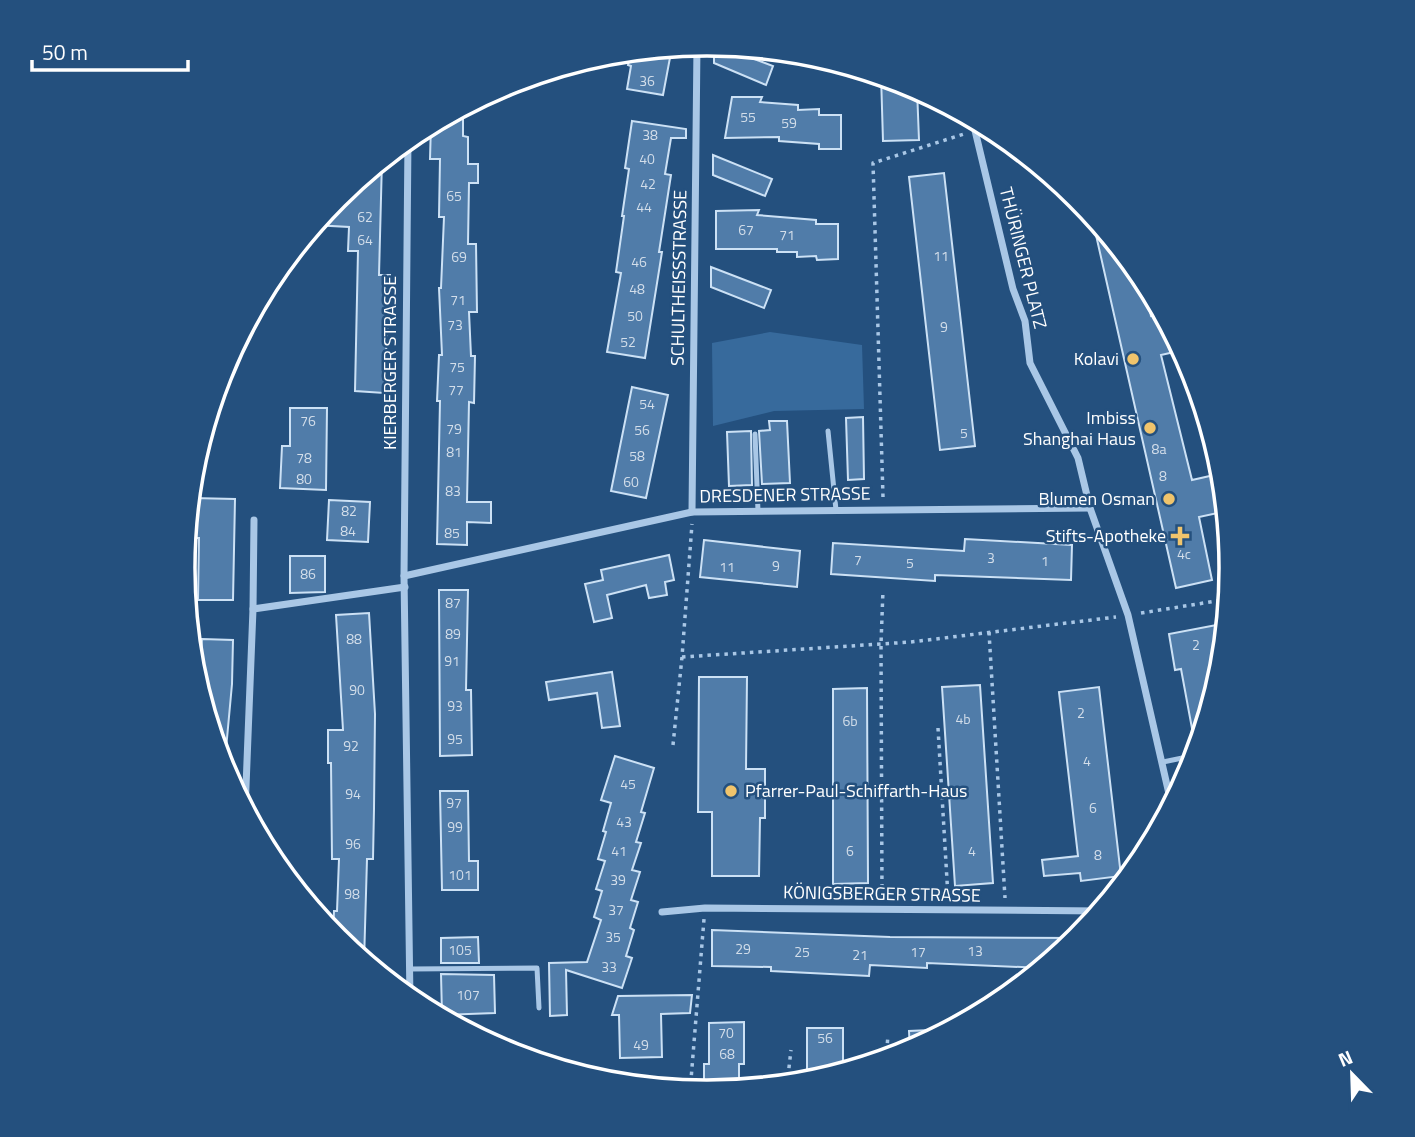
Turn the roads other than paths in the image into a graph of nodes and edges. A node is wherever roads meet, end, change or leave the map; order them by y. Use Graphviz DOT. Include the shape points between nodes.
graph roads {
  1 [pos="697,56"];
  2 [pos="975,132"];
  3 [pos="408,153"];
  4 [pos="828,431"];
  5 [pos="755,434"];
  6 [pos="1090,508"];
  7 [pos="836,510"];
  8 [pos="758,511"];
  9 [pos="692,512"];
  10 [pos="254,520"];
  11 [pos="404,576"];
  12 [pos="405,587"];
  13 [pos="253,609"];
  14 [pos="1184,758"];
  15 [pos="1163,762"];
  16 [pos="1169,791"];
  17 [pos="247,792"];
  18 [pos="1088,911"];
  19 [pos="662,912"];
  20 [pos="410,969"];
  21 [pos="410,985"];
  22 [pos="539,1008"];
  1 -- 9 [label="street, SCHULTHEISSSTRASSE"];
  2 -- 6 [label="street, THÜRINGER PLATZ" via="1025,321 1030,363 1078,458"];
  3 -- 11 [label="street, KIERBERGER STRASSE"];
  4 -- 7 [label="lane"];
  5 -- 8 [label="lane"];
  6 -- 7 [label="street, DRESDENER STRASSE"];
  6 -- 15 [label="street, THÜRINGER PLATZ" via="1128,615"];
  7 -- 8 [label="street, DRESDENER STRASSE"];
  8 -- 9 [label="street, DRESDENER STRASSE"];
  9 -- 11 [label="street, DRESDENER STRASSE"];
  10 -- 13 [label="street"];
  11 -- 12 [label="street, KIERBERGER STRASSE"];
  12 -- 13 [label="street"];
  12 -- 20 [label="street, KIERBERGER STRASSE"];
  13 -- 17 [label="street"];
  14 -- 15 [label="lane"];
  15 -- 16 [label="street, THÜRINGER PLATZ"];
  18 -- 19 [label="street, KÖNIGSBERGER STRASSE" via="705,908"];
  20 -- 21 [label="street, KIERBERGER STRASSE"];
  20 -- 22 [label="lane" via="537,968"];
}
